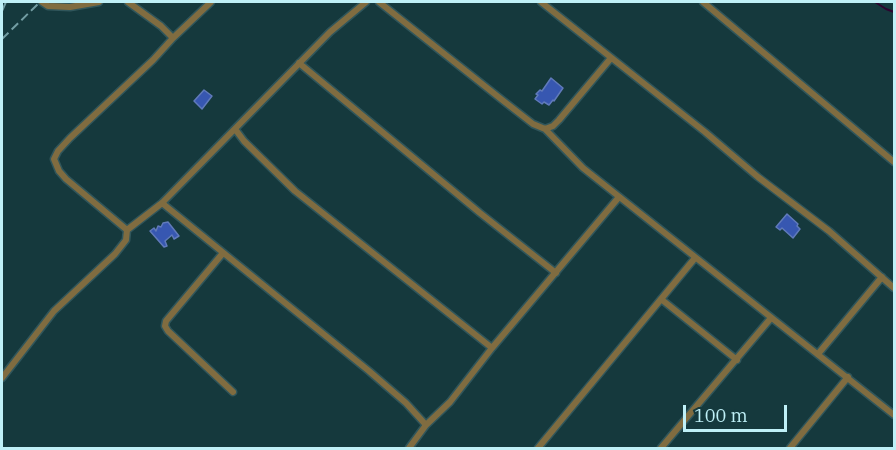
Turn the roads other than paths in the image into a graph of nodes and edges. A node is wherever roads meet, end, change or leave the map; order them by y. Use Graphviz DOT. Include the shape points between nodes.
graph roads {
  1 [pos="42,2"];
  2 [pos="99,2"];
  3 [pos="128,2"];
  4 [pos="211,2"];
  5 [pos="366,2"];
  6 [pos="379,2"];
  7 [pos="541,2"];
  8 [pos="703,2"];
  9 [pos="174,38"];
  10 [pos="611,58"];
  11 [pos="299,63"];
  12 [pos="235,129"];
  13 [pos="545,129"];
  14 [pos="894,161"];
  15 [pos="619,197"];
  16 [pos="162,203"];
  17 [pos="127,230"];
  18 [pos="222,253"];
  19 [pos="695,258"];
  20 [pos="556,273"];
  21 [pos="882,277"];
  22 [pos="894,288"];
  23 [pos="661,300"];
  24 [pos="771,318"];
  25 [pos="492,348"];
  26 [pos="818,354"];
  27 [pos="737,360"];
  28 [pos="848,377"];
  29 [pos="2,378"];
  30 [pos="233,393"];
  31 [pos="894,416"];
  32 [pos="426,424"];
  33 [pos="409,448"];
  34 [pos="538,448"];
  35 [pos="661,448"];
  36 [pos="790,448"];
  1 -- 2 [label="street" via="70,7"];
  3 -- 9 [label="street"];
  4 -- 9 [label="street"];
  5 -- 11 [label="street"];
  6 -- 13 [label="street" via="533,124"];
  7 -- 10 [label="street"];
  8 -- 14 [label="street"];
  9 -- 17 [label="street" via="70,138 54,159 66,179"];
  10 -- 13 [label="street" via="559,120"];
  10 -- 21 [label="street"];
  11 -- 12 [label="street"];
  11 -- 20 [label="street"];
  12 -- 16 [label="street"];
  12 -- 25 [label="street" via="295,191"];
  13 -- 15 [label="street" via="583,168"];
  15 -- 19 [label="street"];
  15 -- 20 [label="street"];
  16 -- 17 [label="street"];
  16 -- 18 [label="street"];
  17 -- 29 [label="street" via="126,240 115,254 54,311"];
  18 -- 30 [label="street" via="165,326"];
  18 -- 32 [label="street" via="369,370"];
  19 -- 23 [label="street"];
  19 -- 24 [label="street"];
  20 -- 25 [label="street"];
  21 -- 22 [label="street"];
  21 -- 26 [label="street"];
  23 -- 27 [label="street"];
  23 -- 34 [label="street"];
  24 -- 26 [label="street"];
  24 -- 27 [label="street"];
  25 -- 32 [label="street" via="450,402"];
  26 -- 28 [label="street"];
  27 -- 35 [label="street"];
  28 -- 31 [label="street"];
  28 -- 36 [label="street"];
  32 -- 33 [label="street"];
}
